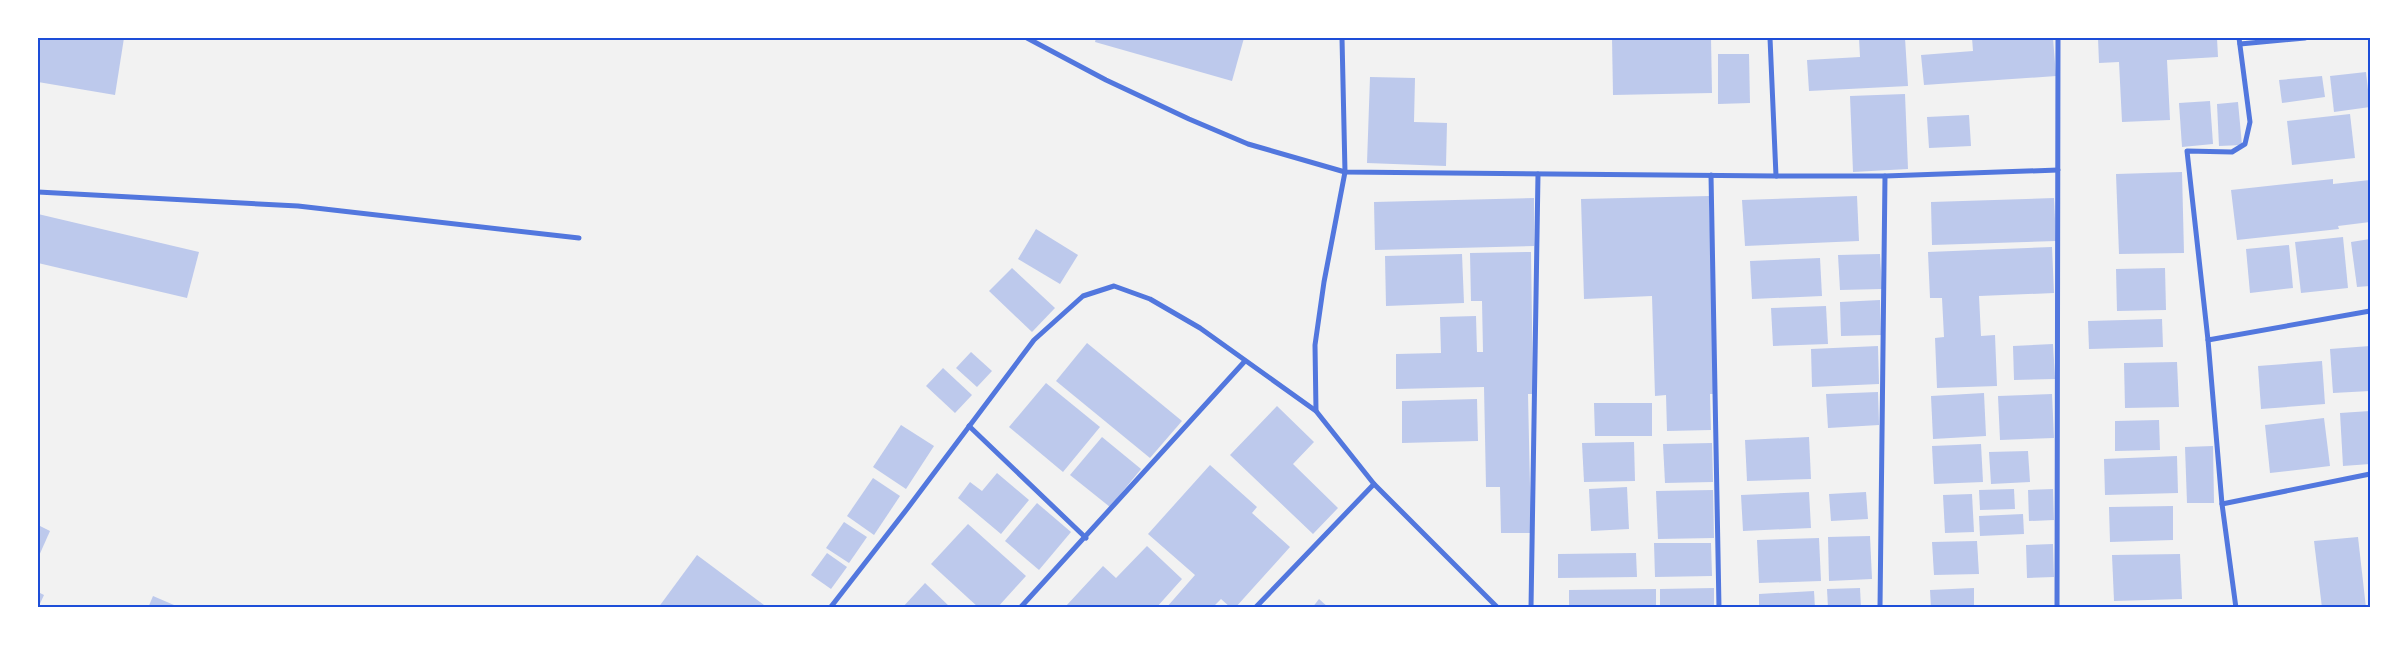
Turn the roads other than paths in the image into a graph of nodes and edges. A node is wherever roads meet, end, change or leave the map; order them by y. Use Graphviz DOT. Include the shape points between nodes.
graph roads {
  1 [pos="1027,38"];
  2 [pos="1342,38"];
  3 [pos="1770,38"];
  4 [pos="2058,38"];
  5 [pos="2240,38"];
  6 [pos="2305,38"];
  7 [pos="2240,44"];
  8 [pos="2058,170"];
  9 [pos="1345,172"];
  10 [pos="1538,174"];
  11 [pos="1712,176"];
  12 [pos="1776,176"];
  13 [pos="1884,176"];
  14 [pos="38,192"];
  15 [pos="579,238"];
  16 [pos="2370,311"];
  17 [pos="2208,340"];
  18 [pos="1246,361"];
  19 [pos="1316,411"];
  20 [pos="969,426"];
  21 [pos="2370,474"];
  22 [pos="1374,484"];
  23 [pos="2222,504"];
  24 [pos="1086,538"];
  25 [pos="830,608"];
  26 [pos="1020,608"];
  27 [pos="1255,608"];
  28 [pos="1498,608"];
  29 [pos="1531,608"];
  30 [pos="1719,608"];
  31 [pos="1880,608"];
  32 [pos="2057,608"];
  33 [pos="2236,608"];
  1 -- 9 [label="street" via="1106,80 1248,144"];
  2 -- 9 [label="street"];
  3 -- 12 [label="street"];
  4 -- 8 [label="street"];
  5 -- 7 [label="street"];
  6 -- 7 [label="street"];
  7 -- 17 [label="street" via="2250,122 2245,144 2232,152 2186,150"];
  8 -- 13 [label="street"];
  8 -- 32 [label="street"];
  9 -- 10 [label="street"];
  9 -- 19 [label="street" via="1315,345"];
  10 -- 11 [label="street"];
  10 -- 29 [label="street"];
  11 -- 12 [label="street"];
  11 -- 30 [label="street"];
  12 -- 13 [label="street"];
  13 -- 31 [label="street"];
  14 -- 15 [label="street" via="298,206"];
  16 -- 17 [label="street"];
  17 -- 23 [label="street"];
  18 -- 19 [label="street"];
  18 -- 20 [label="street" via="1200,328 1150,299 1114,286 1083,296 1034,340"];
  18 -- 24 [label="street"];
  19 -- 22 [label="street"];
  20 -- 24 [label="street"];
  20 -- 25 [label="street"];
  21 -- 23 [label="street"];
  22 -- 27 [label="street"];
  22 -- 28 [label="street"];
  23 -- 33 [label="street"];
  24 -- 26 [label="street"];
}
